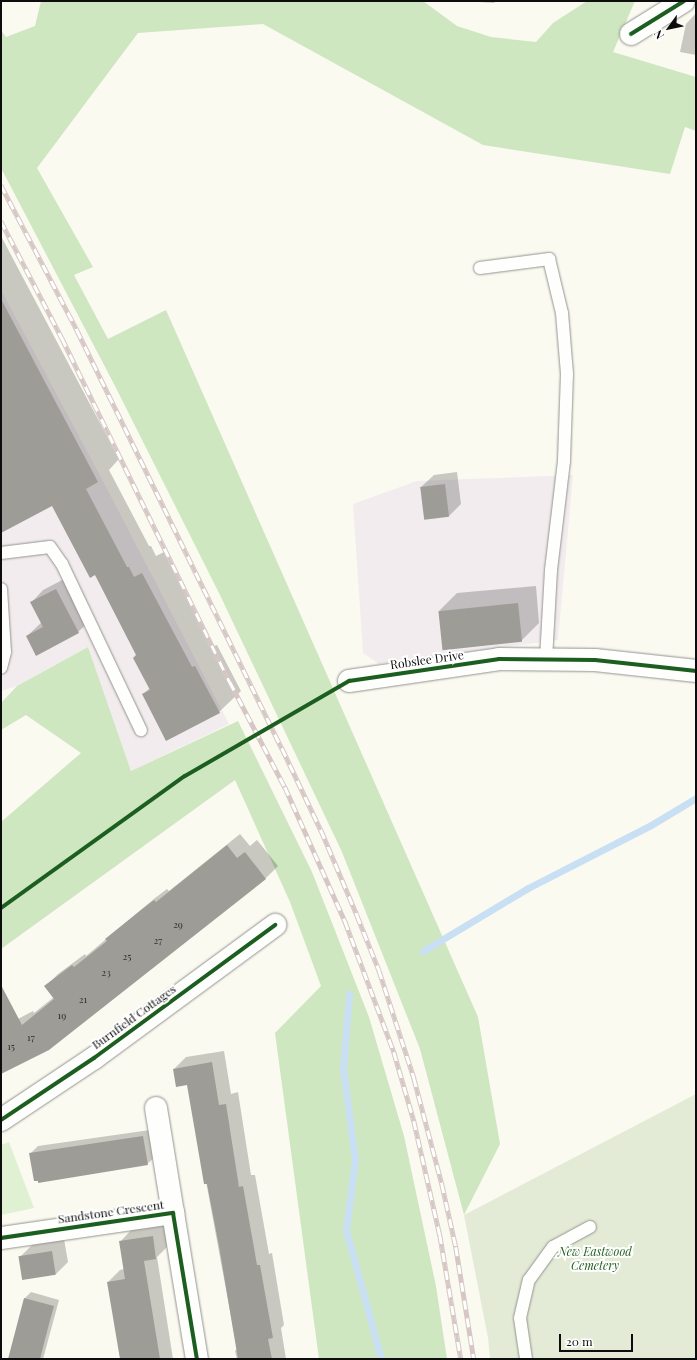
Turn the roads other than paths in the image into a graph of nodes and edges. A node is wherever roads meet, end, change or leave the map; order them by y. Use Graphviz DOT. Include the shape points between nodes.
graph roads {
  1 [pos="684,1"];
  2 [pos="631,34"];
  3 [pos="480,268"];
  4 [pos="1,553"];
  5 [pos="1,589"];
  6 [pos="546,660"];
  7 [pos="1,668"];
  8 [pos="696,671"];
  9 [pos="349,681"];
  10 [pos="141,730"];
  11 [pos="275,926"];
  12 [pos="156,1108"];
  13 [pos="1,1120"];
  14 [pos="173,1213"];
  15 [pos="590,1227"];
  16 [pos="1,1238"];
  17 [pos="197,1359"];
  18 [pos="526,1359"];
  1 -- 2 [label="street"];
  3 -- 6 [label="lane" via="549,259 562,313 566,374 564,461 551,570"];
  4 -- 10 [label="lane" via="50,547 62,564"];
  5 -- 7 [label="lane" via="5,652"];
  6 -- 8 [label="street, Robslee Drive" via="595,660"];
  6 -- 9 [label="street, Robslee Drive" via="499,659"];
  11 -- 13 [label="street, Burnfield Cottages" via="94,1058"];
  12 -- 14 [label="street, Sandstone Crescent"];
  14 -- 16 [label="street, Sandstone Crescent"];
  14 -- 17 [label="street, Sandstone Crescent"];
  15 -- 18 [label="lane" via="553,1247 529,1280 520,1318"];
}
